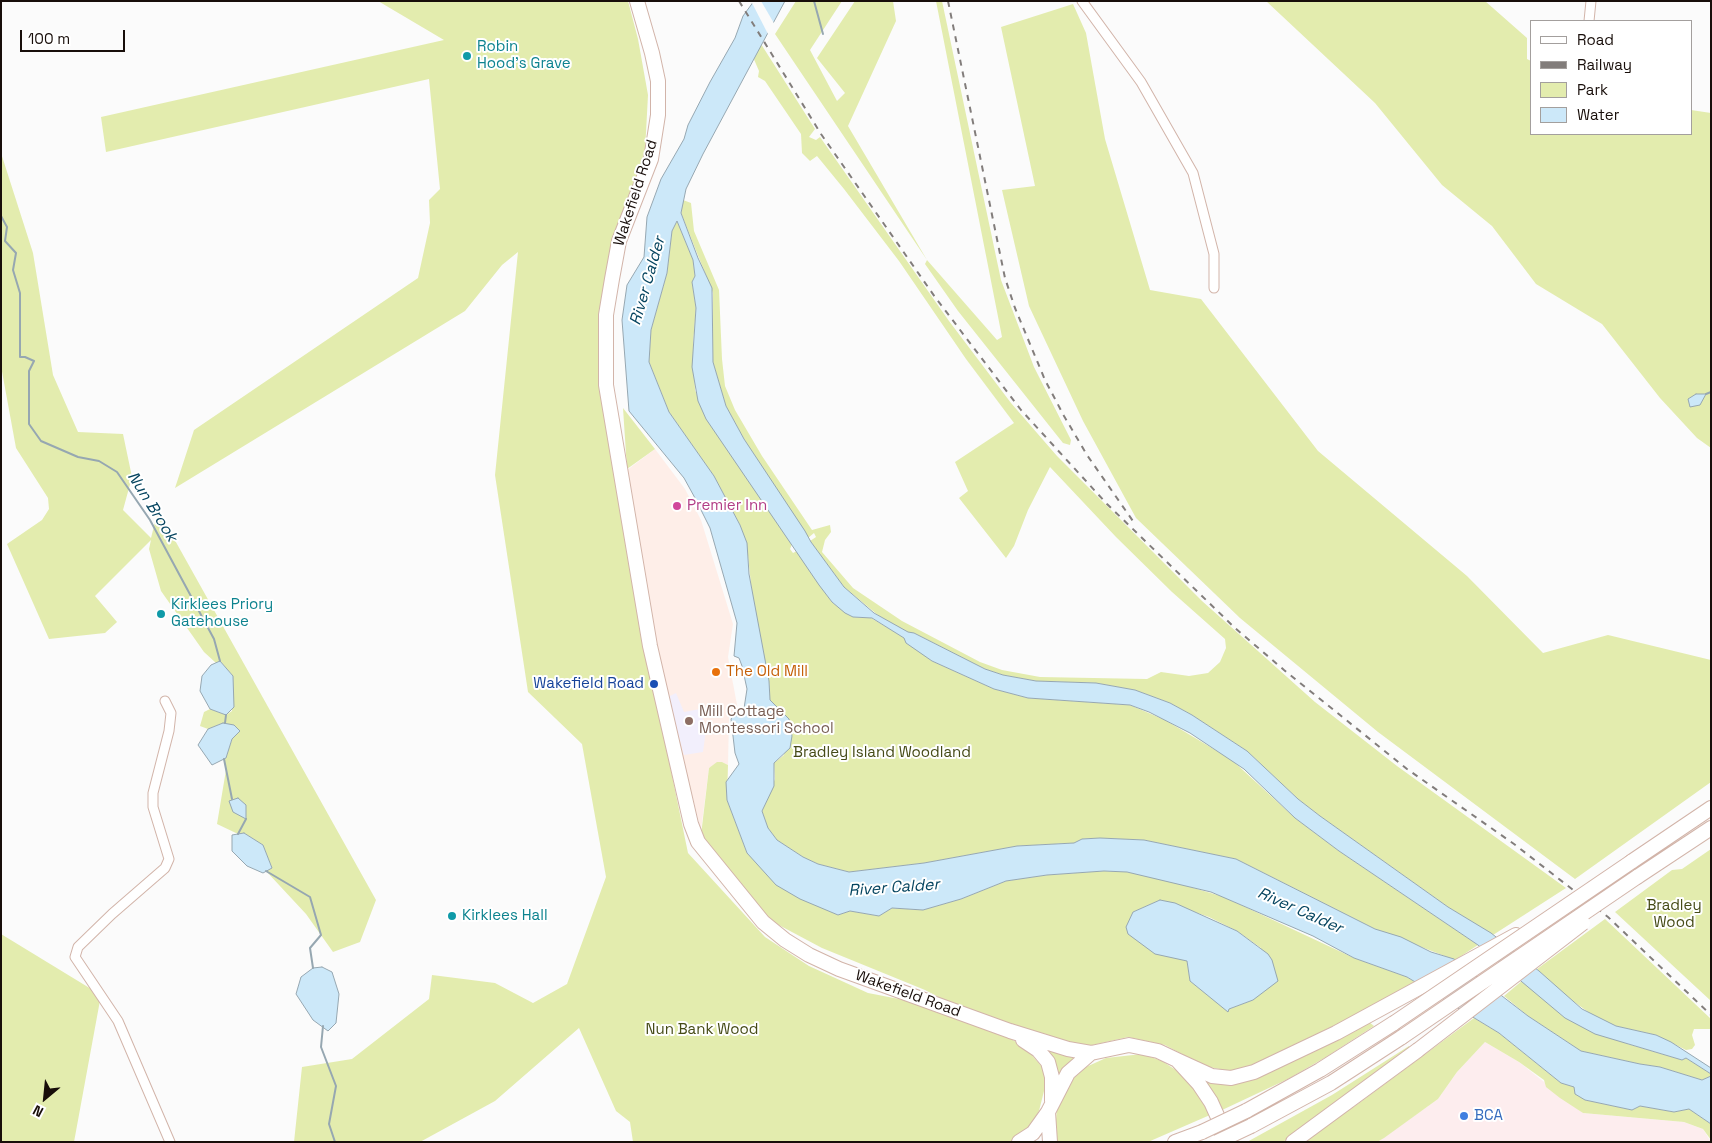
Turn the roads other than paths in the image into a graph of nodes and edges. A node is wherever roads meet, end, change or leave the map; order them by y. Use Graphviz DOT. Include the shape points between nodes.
graph roads {
  1 [pos="637,1"];
  2 [pos="1082,1"];
  3 [pos="1591,1"];
  4 [pos="1588,20"];
  5 [pos="1214,288"];
  6 [pos="165,701"];
  7 [pos="1711,808"];
  8 [pos="1711,828"];
  9 [pos="1634,879"];
  10 [pos="1558,912"];
  11 [pos="1010,1031"];
  12 [pos="1091,1053"];
  13 [pos="1177,1060"];
  14 [pos="1050,1107"];
  15 [pos="170,1142"];
  16 [pos="1019,1142"];
  17 [pos="1050,1142"];
  18 [pos="1175,1142"];
  19 [pos="1217,1142"];
  20 [pos="1229,1142"];
  21 [pos="1293,1142"];
  1 -- 11 [label="highway, Wakefield Road" via="656,74 658,115 651,159 619,241 606,315 606,385 650,646 691,824 698,842 763,922 797,948 839,969"];
  2 -- 5 [label="street" via="1142,82 1193,173 1214,254"];
  3 -- 4 [label="street"];
  6 -- 15 [label="street" via="171,712 169,731 153,793 153,806 169,858 165,868 112,914 78,948 75,956 118,1021"];
  7 -- 10 [label="highway, bridge"];
  8 -- 9 [label="highway"];
  9 -- 19 [label="highway, bridge" via="1331,1083"];
  9 -- 21 [label="highway, bridge" via="1563,941"];
  10 -- 13 [label="highway, bridge" via="1382,1008 1254,1072 1231,1078 1212,1076"];
  10 -- 18 [label="highway, bridge" via="1320,1070 1246,1111"];
  11 -- 12 [label="highway, Wakefield Road"];
  11 -- 14 [label="highway, Wakefield Road" via="1038,1050 1048,1062 1052,1077"];
  12 -- 13 [label="highway" via="1129,1045 1158,1051"];
  12 -- 14 [label="highway" via="1068,1073"];
  13 -- 20 [label="highway" via="1211,1102"];
  14 -- 16 [label="highway" via="1033,1133"];
  14 -- 17 [label="highway, Wakefield Road"];
}
